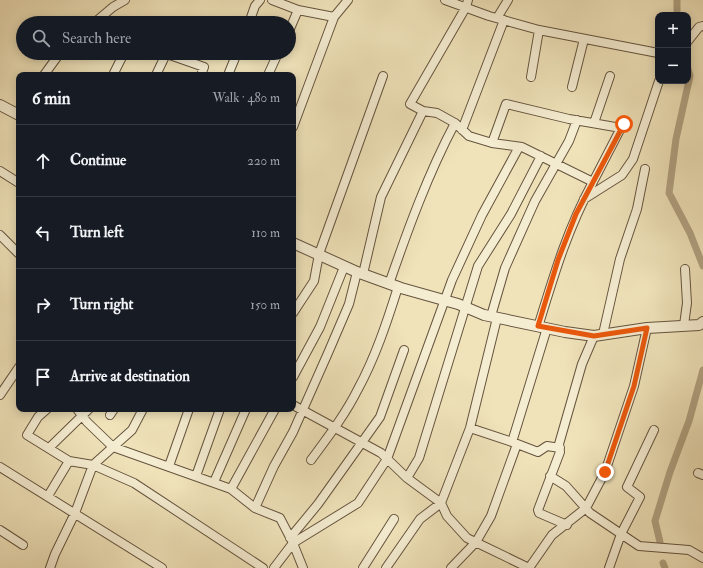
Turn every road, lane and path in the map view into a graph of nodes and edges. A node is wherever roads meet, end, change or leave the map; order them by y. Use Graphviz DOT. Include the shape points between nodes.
graph roads {
  1 [pos="125,0"];
  2 [pos="260,0"];
  3 [pos="272,0"];
  4 [pos="348,0"];
  5 [pos="445,0"];
  6 [pos="508,0"];
  7 [pos="467,4"];
  8 [pos="298,10"];
  9 [pos="104,16"];
  10 [pos="251,16"];
  11 [pos="295,16"];
  12 [pos="334,16"];
  13 [pos="500,19"];
  14 [pos="703,26"];
  15 [pos="539,30"];
  16 [pos="584,39"];
  17 [pos="691,39"];
  18 [pos="655,52"];
  19 [pos="55,60"];
  20 [pos="120,60"];
  21 [pos="162,60"];
  22 [pos="184,60"];
  23 [pos="234,60"];
  24 [pos="275,60"];
  25 [pos="46,72"];
  26 [pos="114,72"];
  27 [pos="157,72"];
  28 [pos="202,72"];
  29 [pos="229,72"];
  30 [pos="269,72"];
  31 [pos="383,76"];
  32 [pos="610,76"];
  33 [pos="531,78"];
  34 [pos="658,84"];
  35 [pos="572,87"];
  36 [pos="0,105"];
  37 [pos="16,111"];
  38 [pos="423,111"];
  39 [pos="296,119"];
  40 [pos="577,120"];
  41 [pos="455,123"];
  42 [pos="594,123"];
  43 [pos="462,130"];
  44 [pos="492,143"];
  45 [pos="519,146"];
  46 [pos="541,156"];
  47 [pos="556,164"];
  48 [pos="645,169"];
  49 [pos="0,171"];
  50 [pos="16,181"];
  51 [pos="593,182"];
  52 [pos="583,200"];
  53 [pos="0,235"];
  54 [pos="296,244"];
  55 [pos="16,251"];
  56 [pos="319,254"];
  57 [pos="344,267"];
  58 [pos="685,269"];
  59 [pos="360,273"];
  60 [pos="394,286"];
  61 [pos="444,300"];
  62 [pos="464,306"];
  63 [pos="296,308"];
  64 [pos="494,317"];
  65 [pos="701,324"];
  66 [pos="684,325"];
  67 [pos="542,327"];
  68 [pos="647,328"];
  69 [pos="598,335"];
  70 [pos="404,350"];
  71 [pos="16,371"];
  72 [pos="296,371"];
  73 [pos="0,395"];
  74 [pos="296,407"];
  75 [pos="302,410"];
  76 [pos="44,412"];
  77 [pos="79,412"];
  78 [pos="86,412"];
  79 [pos="141,412"];
  80 [pos="188,412"];
  81 [pos="219,412"];
  82 [pos="245,412"];
  83 [pos="273,412"];
  84 [pos="82,417"];
  85 [pos="335,428"];
  86 [pos="470,428"];
  87 [pos="654,430"];
  88 [pos="362,442"];
  89 [pos="514,443"];
  90 [pos="113,447"];
  91 [pos="49,448"];
  92 [pos="560,448"];
  93 [pos="387,458"];
  94 [pos="310,460"];
  95 [pos="69,461"];
  96 [pos="93,465"];
  97 [pos="169,466"];
  98 [pos="0,467"];
  99 [pos="196,476"];
  100 [pos="550,476"];
  101 [pos="407,478"];
  102 [pos="214,482"];
  103 [pos="231,489"];
  104 [pos="48,496"];
  105 [pos="441,503"];
  106 [pos="255,508"];
  107 [pos="586,508"];
  108 [pos="75,513"];
  109 [pos="394,519"];
  110 [pos="567,525"];
  111 [pos="0,530"];
  112 [pos="621,534"];
  113 [pos="291,540"];
  114 [pos="476,542"];
  115 [pos="23,546"];
  116 [pos="703,558"];
  117 [pos="50,568"];
  118 [pos="162,568"];
  119 [pos="263,568"];
  120 [pos="274,568"];
  121 [pos="303,568"];
  122 [pos="363,568"];
  123 [pos="386,568"];
  124 [pos="450,568"];
  125 [pos="529,568"];
  126 [pos="608,568"];
  1 -- 9 [label="street"];
  2 -- 10 [label="street"];
  3 -- 8 [label="street"];
  4 -- 12 [label="street"];
  5 -- 7 [label="street"];
  6 -- 13 [label="street"];
  7 -- 13 [label="street"];
  7 -- 38 [label="street" via="410,104"];
  8 -- 11 [label="street"];
  8 -- 12 [label="street"];
  12 -- 39 [label="street"];
  13 -- 15 [label="street"];
  13 -- 43 [label="street"];
  14 -- 17 [label="street" via="699,27"];
  15 -- 16 [label="street"];
  15 -- 33 [label="street"];
  16 -- 18 [label="street"];
  16 -- 35 [label="street"];
  19 -- 25 [label="street"];
  20 -- 26 [label="street"];
  21 -- 27 [label="street"];
  22 -- 28 [label="street" via="204,67"];
  23 -- 29 [label="street"];
  24 -- 30 [label="street"];
  31 -- 56 [label="street"];
  32 -- 42 [label="street"];
  34 -- 52 [label="street" via="633,158 622,175"];
  36 -- 37 [label="street"];
  38 -- 41 [label="street" via="437,113"];
  38 -- 59 [label="street" via="381,198"];
  40 -- 42 [label="street"];
  40 -- 44 [label="street" via="506,104"];
  40 -- 47 [label="street"];
  41 -- 43 [label="street"];
  41 -- 60 [label="street" via="408,229"];
  42 -- 51 [label="street" via="623,126"];
  43 -- 44 [label="street" via="469,136"];
  44 -- 45 [label="street"];
  45 -- 46 [label="street"];
  45 -- 61 [label="street" via="482,215"];
  46 -- 47 [label="street"];
  46 -- 62 [label="street" via="511,214 478,266"];
  47 -- 51 [label="street"];
  47 -- 64 [label="street" via="535,201 505,268"];
  48 -- 69 [label="street" via="637,209"];
  49 -- 50 [label="street"];
  51 -- 52 [label="street"];
  52 -- 67 [label="street" via="558,260"];
  53 -- 55 [label="street"];
  54 -- 56 [label="street"];
  56 -- 57 [label="street"];
  56 -- 63 [label="street" via="314,281"];
  57 -- 59 [label="street"];
  57 -- 72 [label="street" via="320,327"];
  58 -- 66 [label="street" via="687,303"];
  59 -- 60 [label="street"];
  59 -- 75 [label="street"];
  60 -- 61 [label="street"];
  60 -- 85 [label="street" via="385,327 359,388"];
  61 -- 62 [label="street"];
  61 -- 93 [label="street"];
  62 -- 64 [label="street"];
  62 -- 101 [label="street" via="419,458"];
  64 -- 67 [label="street"];
  64 -- 86 [label="street"];
  65 -- 66 [label="street"];
  66 -- 68 [label="street"];
  67 -- 69 [label="street"];
  67 -- 89 [label="street"];
  68 -- 69 [label="street"];
  68 -- 107 [label="street" via="634,386 605,472"];
  69 -- 92 [label="street" via="582,364"];
  70 -- 88 [label="street" via="380,417"];
  71 -- 73 [label="street"];
  74 -- 75 [label="street"];
  75 -- 85 [label="street"];
  75 -- 106 [label="street"];
  76 -- 91 [label="street" via="27,435"];
  77 -- 84 [label="street"];
  78 -- 84 [label="street"];
  79 -- 90 [label="street" via="132,430"];
  80 -- 97 [label="street"];
  81 -- 99 [label="street"];
  82 -- 102 [label="street"];
  83 -- 103 [label="street"];
  84 -- 90 [label="street"];
  84 -- 91 [label="street"];
  85 -- 88 [label="street"];
  85 -- 94 [label="street"];
  86 -- 89 [label="street"];
  86 -- 105 [label="street"];
  87 -- 112 [label="street" via="627,487 640,497"];
  88 -- 93 [label="street"];
  88 -- 113 [label="street"];
  89 -- 92 [label="street" via="538,452 547,446"];
  89 -- 114 [label="street" via="491,516"];
  90 -- 96 [label="street"];
  90 -- 97 [label="street"];
  91 -- 95 [label="street"];
  92 -- 100 [label="street"];
  93 -- 101 [label="street"];
  93 -- 113 [label="street" via="358,503"];
  95 -- 96 [label="street"];
  95 -- 104 [label="street"];
  96 -- 108 [label="street"];
  96 -- 119 [label="street" via="134,483"];
  97 -- 99 [label="street"];
  98 -- 104 [label="street"];
  99 -- 102 [label="street"];
  100 -- 107 [label="street" via="566,486"];
  100 -- 110 [label="street" via="539,513"];
  101 -- 105 [label="street"];
  102 -- 103 [label="street"];
  103 -- 106 [label="street"];
  104 -- 108 [label="street"];
  105 -- 114 [label="street" via="446,516 467,538"];
  105 -- 123 [label="street" via="420,519"];
  106 -- 113 [label="street" via="280,518"];
  107 -- 110 [label="street"];
  107 -- 112 [label="street"];
  108 -- 117 [label="street" via="54,554"];
  108 -- 118 [label="street"];
  109 -- 122 [label="street"];
  110 -- 125 [label="street" via="552,535"];
  111 -- 115 [label="street"];
  112 -- 116 [label="street" via="639,546 689,550"];
  112 -- 126 [label="street"];
  113 -- 120 [label="street"];
  113 -- 121 [label="street"];
  114 -- 124 [label="street"];
  114 -- 125 [label="street"];
}
